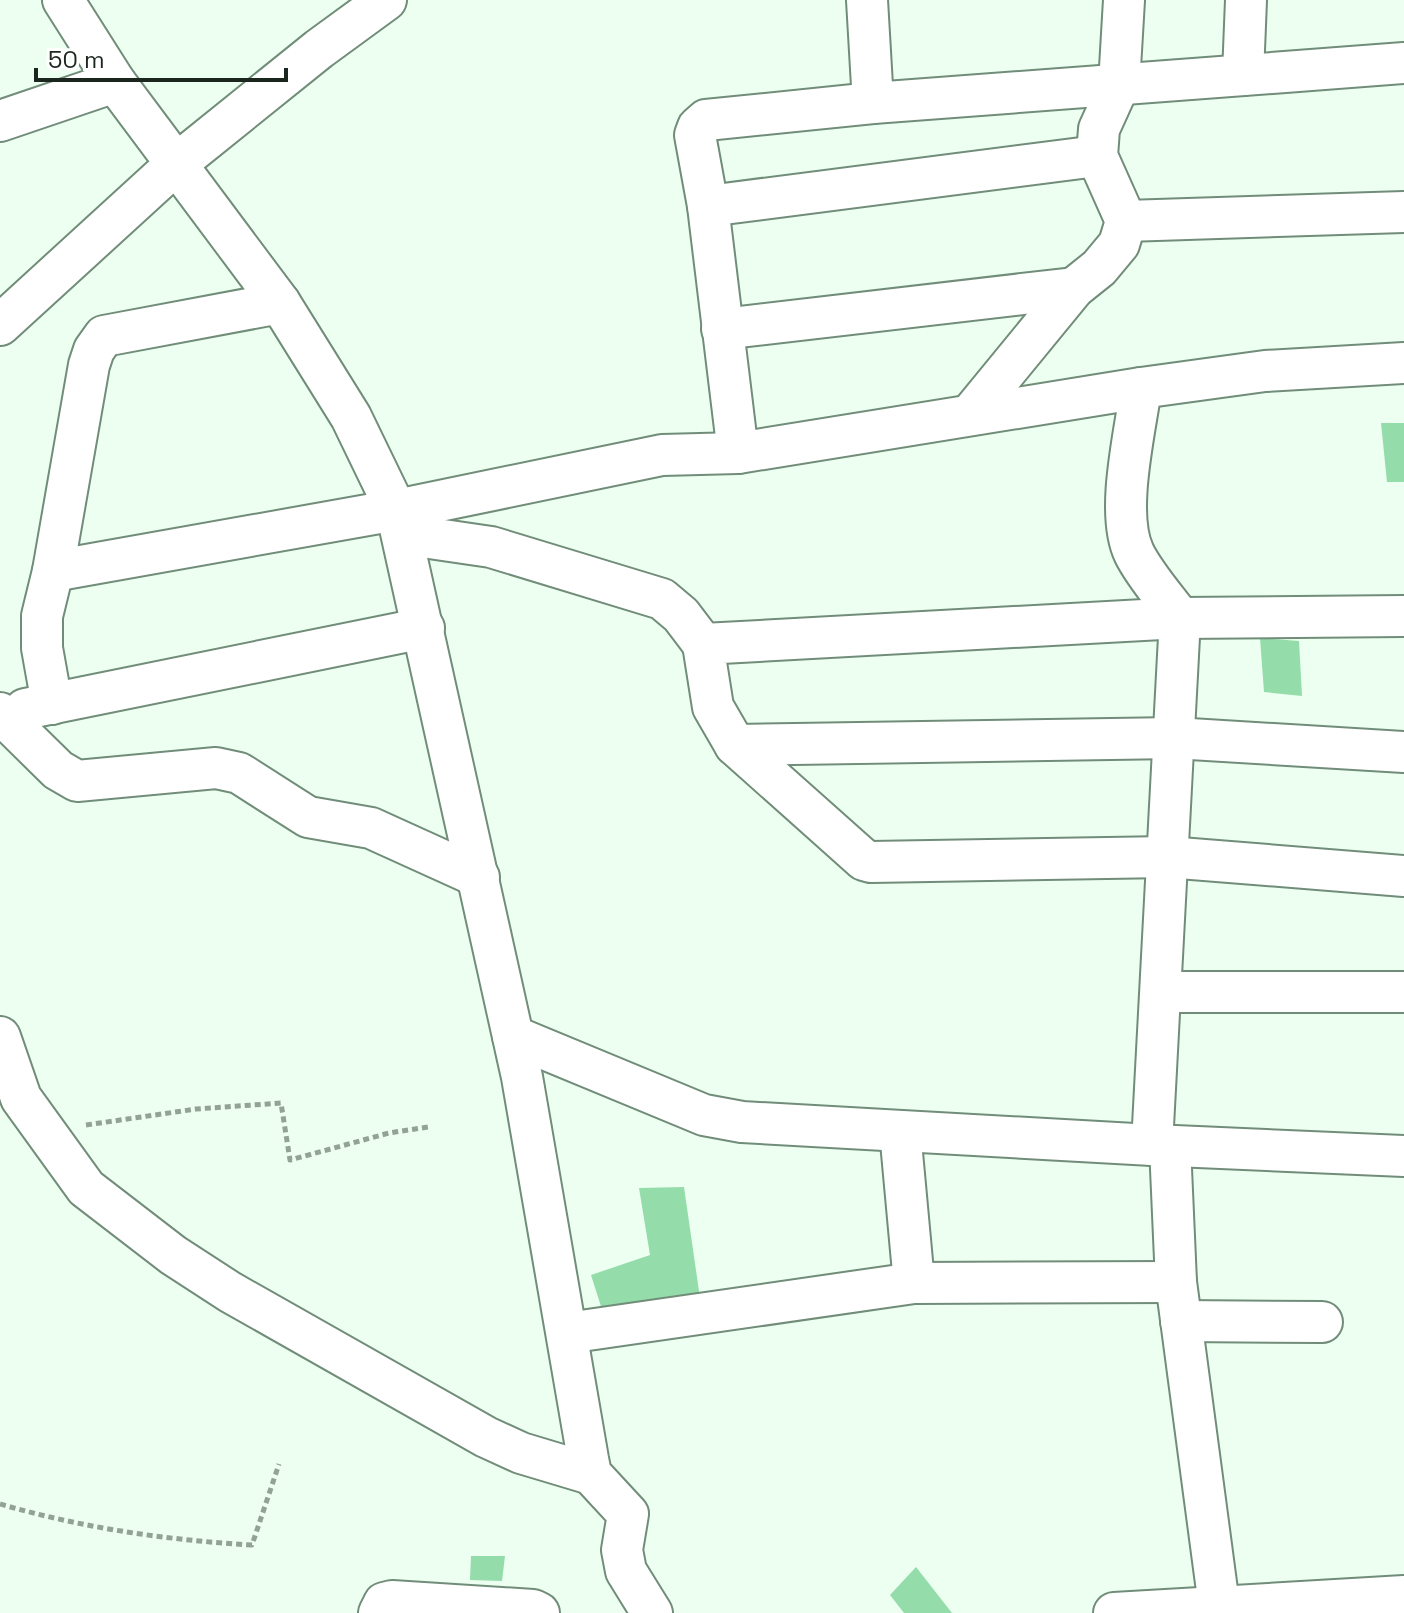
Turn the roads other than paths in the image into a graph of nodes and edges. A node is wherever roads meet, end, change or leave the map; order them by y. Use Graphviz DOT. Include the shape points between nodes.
graph roads {
  1 [pos="63,0"];
  2 [pos="386,0"];
  3 [pos="867,0"];
  4 [pos="1124,0"];
  5 [pos="1246,0"];
  6 [pos="1404,63"];
  7 [pos="1243,75"];
  8 [pos="115,82"];
  9 [pos="1119,85"];
  10 [pos="873,103"];
  11 [pos="0,121"];
  12 [pos="1097,156"];
  13 [pos="175,165"];
  14 [pos="708,206"];
  15 [pos="1404,212"];
  16 [pos="1126,221"];
  17 [pos="1074,288"];
  18 [pos="280,303"];
  19 [pos="0,325"];
  20 [pos="722,329"];
  21 [pos="1404,363"];
  22 [pos="1141,388"];
  23 [pos="970,415"];
  24 [pos="738,453"];
  25 [pos="399,522"];
  26 [pos="53,571"];
  27 [pos="1180,618"];
  28 [pos="1401,627"];
  29 [pos="424,628"];
  30 [pos="703,644"];
  31 [pos="52,704"];
  32 [pos="1,714"];
  33 [pos="1174,738"];
  34 [pos="735,745"];
  35 [pos="1404,752"];
  36 [pos="1167,857"];
  37 [pos="1404,876"];
  38 [pos="479,877"];
  39 [pos="1161,992"];
  40 [pos="1404,992"];
  41 [pos="513,1036"];
  42 [pos="0,1037"];
  43 [pos="900,1131"];
  44 [pos="1161,1146"];
  45 [pos="1404,1156"];
  46 [pos="1176,1282"];
  47 [pos="914,1283"];
  48 [pos="1181,1321"];
  49 [pos="1322,1322"];
  50 [pos="567,1333"];
  51 [pos="591,1474"];
  52 [pos="1404,1596"];
  53 [pos="1361,1606"];
  54 [pos="1220,1611"];
  55 [pos="379,1613"];
  56 [pos="539,1613"];
  57 [pos="652,1613"];
  58 [pos="1114,1613"];
  1 -- 8 [label="street"];
  2 -- 13 [label="street"];
  3 -- 10 [label="street"];
  4 -- 9 [label="street"];
  5 -- 7 [label="street"];
  6 -- 7 [label="street"];
  7 -- 9 [label="street"];
  8 -- 11 [label="street"];
  8 -- 13 [label="street"];
  9 -- 10 [label="street"];
  9 -- 12 [label="street" via="1099,129"];
  10 -- 14 [label="street" via="706,120 695,135"];
  12 -- 14 [label="street"];
  12 -- 16 [label="street"];
  13 -- 18 [label="street"];
  13 -- 19 [label="street"];
  14 -- 20 [label="street"];
  15 -- 16 [label="street"];
  16 -- 17 [label="street" via="1119,244"];
  17 -- 20 [label="street"];
  17 -- 23 [label="street"];
  18 -- 25 [label="street" via="351,417"];
  18 -- 26 [label="street" via="104,336 89,365"];
  20 -- 24 [label="street"];
  21 -- 22 [label="street" via="1265,371"];
  22 -- 23 [label="street"];
  22 -- 27 [label="street" via="1127,528 1134,553"];
  23 -- 24 [label="street"];
  24 -- 25 [label="street" via="662,455"];
  25 -- 26 [label="street"];
  25 -- 29 [label="street"];
  25 -- 30 [label="street" via="662,599"];
  26 -- 31 [label="street" via="42,616"];
  27 -- 28 [label="street"];
  27 -- 30 [label="street"];
  27 -- 33 [label="street"];
  29 -- 31 [label="street"];
  29 -- 38 [label="street"];
  30 -- 34 [label="street" via="713,707"];
  31 -- 32 [label="street"];
  32 -- 38 [label="street" via="58,770 77,781 216,768 239,773 308,817 371,828"];
  33 -- 34 [label="street"];
  33 -- 35 [label="street"];
  33 -- 36 [label="street"];
  34 -- 36 [label="street" via="852,852 871,862"];
  36 -- 37 [label="street"];
  36 -- 39 [label="street"];
  38 -- 41 [label="street"];
  39 -- 40 [label="street"];
  39 -- 44 [label="street"];
  41 -- 43 [label="street" via="704,1115"];
  41 -- 50 [label="street"];
  42 -- 51 [label="street" via="21,1098 86,1188 173,1255 486,1437"];
  43 -- 44 [label="street"];
  43 -- 47 [label="street"];
  44 -- 45 [label="street"];
  44 -- 46 [label="street"];
  46 -- 47 [label="street"];
  46 -- 48 [label="street"];
  47 -- 50 [label="street"];
  48 -- 49 [label="street"];
  48 -- 54 [label="street"];
  50 -- 51 [label="street"];
  51 -- 57 [label="street" via="624,1508 626,1571"];
  52 -- 53 [label="street"];
  53 -- 54 [label="street"];
  54 -- 58 [label="street"];
  55 -- 56 [label="street" via="392,1601"];
}
